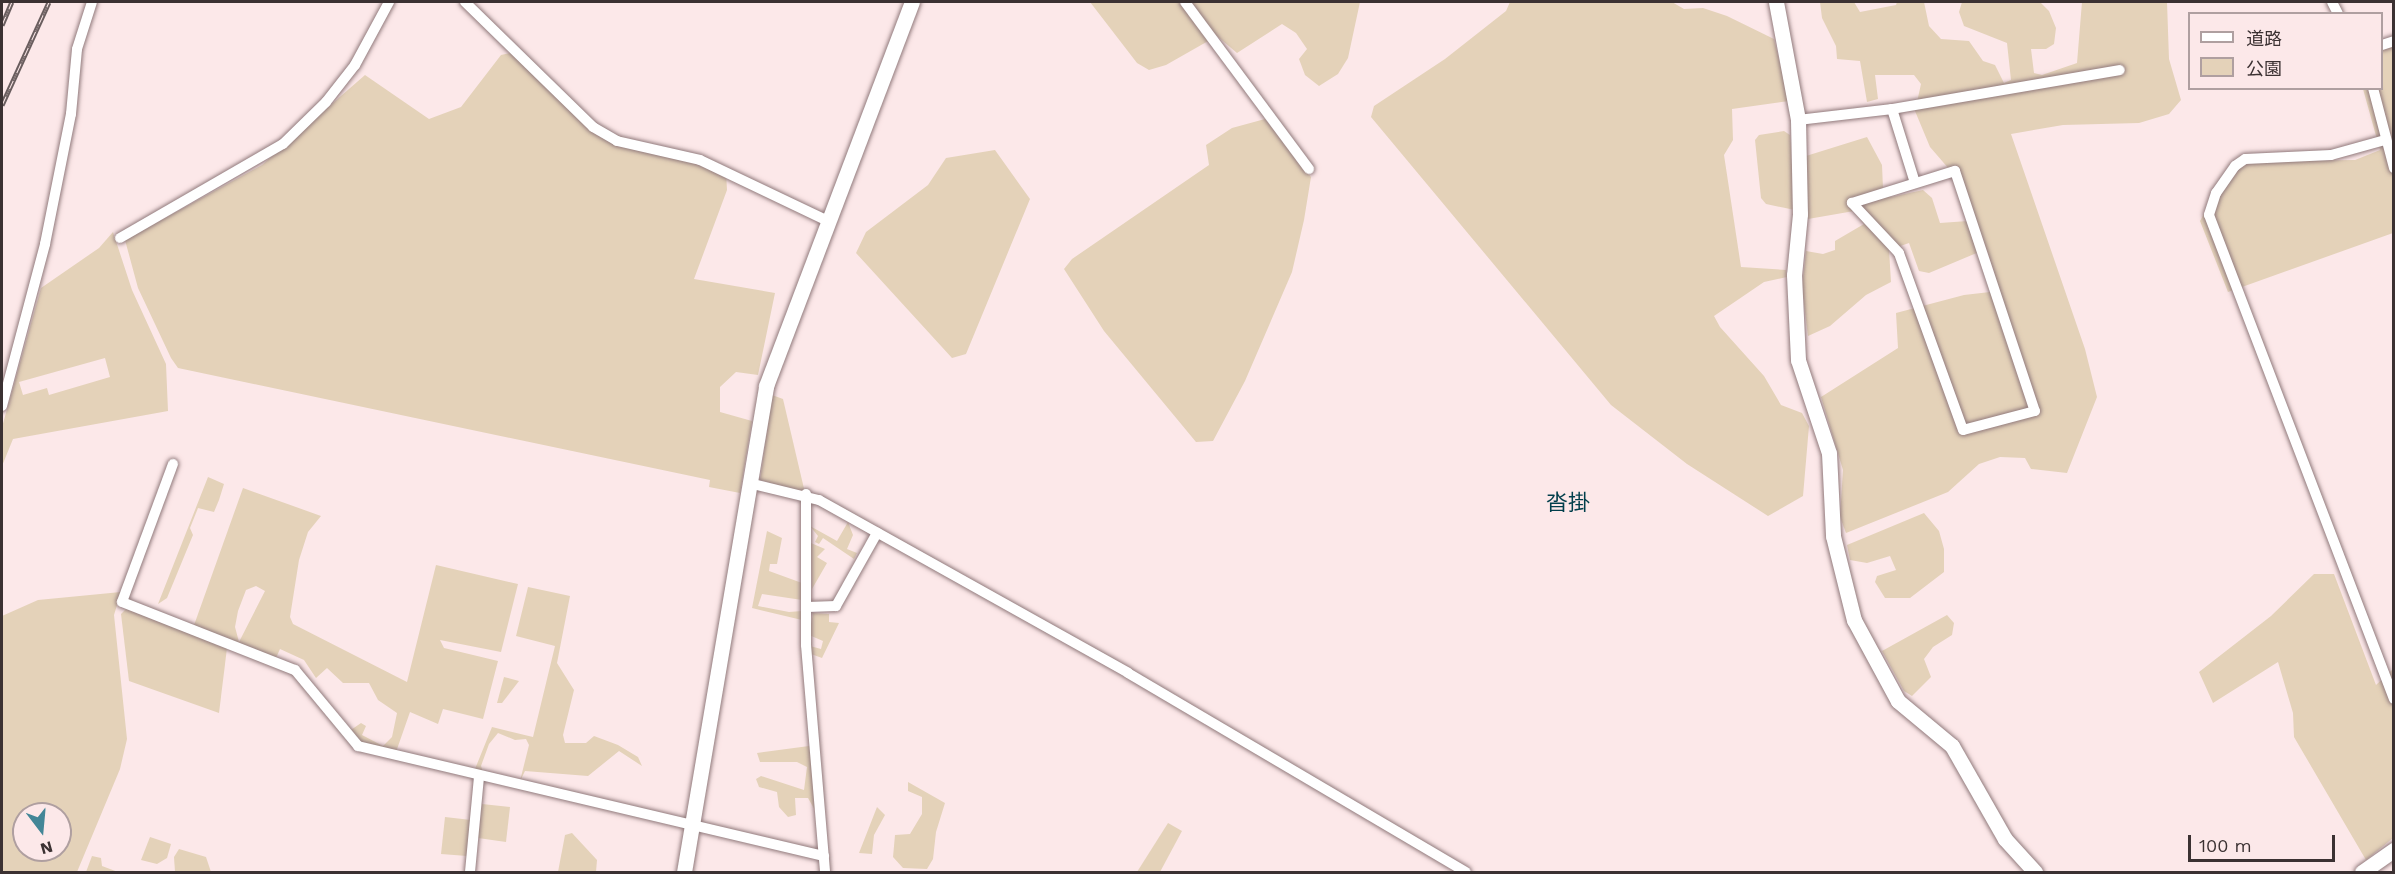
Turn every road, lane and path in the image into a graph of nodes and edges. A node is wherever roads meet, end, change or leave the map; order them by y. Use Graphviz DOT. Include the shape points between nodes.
graph roads {
  1 [pos="92,2"];
  2 [pos="389,2"];
  3 [pos="465,2"];
  4 [pos="912,2"];
  5 [pos="1185,2"];
  6 [pos="1776,2"];
  7 [pos="2120,70"];
  8 [pos="2373,90"];
  9 [pos="1892,109"];
  10 [pos="1798,120"];
  11 [pos="2385,140"];
  12 [pos="2394,168"];
  13 [pos="1310,169"];
  14 [pos="1915,183"];
  15 [pos="828,221"];
  16 [pos="120,238"];
  17 [pos="2,406"];
  18 [pos="173,464"];
  19 [pos="749,483"];
  20 [pos="806,494"];
  21 [pos="877,533"];
  22 [pos="807,607"];
  23 [pos="2394,699"];
  24 [pos="479,776"];
  25 [pos="692,825"];
  26 [pos="2394,850"];
  27 [pos="824,856"];
  28 [pos="471,873"];
  29 [pos="684,873"];
  30 [pos="825,873"];
  31 [pos="1466,873"];
  32 [pos="2035,873"];
  33 [pos="2362,873"];
  1 -- 17 [label="street" via="77,49 70,114 45,244"];
  2 -- 16 [label="street" via="355,65 326,102 282,144"];
  3 -- 15 [label="street" via="593,128 617,141 700,160"];
  4 -- 15 [label="street"];
  5 -- 13 [label="street"];
  6 -- 10 [label="street"];
  7 -- 9 [label="street"];
  8 -- 11 [label="street"];
  9 -- 10 [label="street"];
  9 -- 14 [label="street"];
  10 -- 32 [label="street" via="1800,214 1794,275 1798,360 1829,453 1833,536 1857,631 1898,701 1952,746 2000,831"];
  11 -- 12 [label="street"];
  11 -- 23 [label="street" via="2331,156 2245,159 2235,166 2216,193 2209,215"];
  14 -- 14 [label="street" via="1852,203 1899,254 1963,430 2035,411 1954,171"];
  15 -- 19 [label="street" via="766,386"];
  18 -- 24 [label="street" via="122,602 295,670 358,746"];
  19 -- 20 [label="street"];
  19 -- 25 [label="street"];
  20 -- 21 [label="street"];
  20 -- 22 [label="street"];
  21 -- 22 [label="street" via="836,606"];
  21 -- 31 [label="street" via="1128,673"];
  22 -- 27 [label="street" via="806,645"];
  24 -- 25 [label="street"];
  24 -- 28 [label="street"];
  25 -- 27 [label="street"];
  25 -- 29 [label="street"];
  26 -- 33 [label="street"];
  27 -- 30 [label="street"];
}
